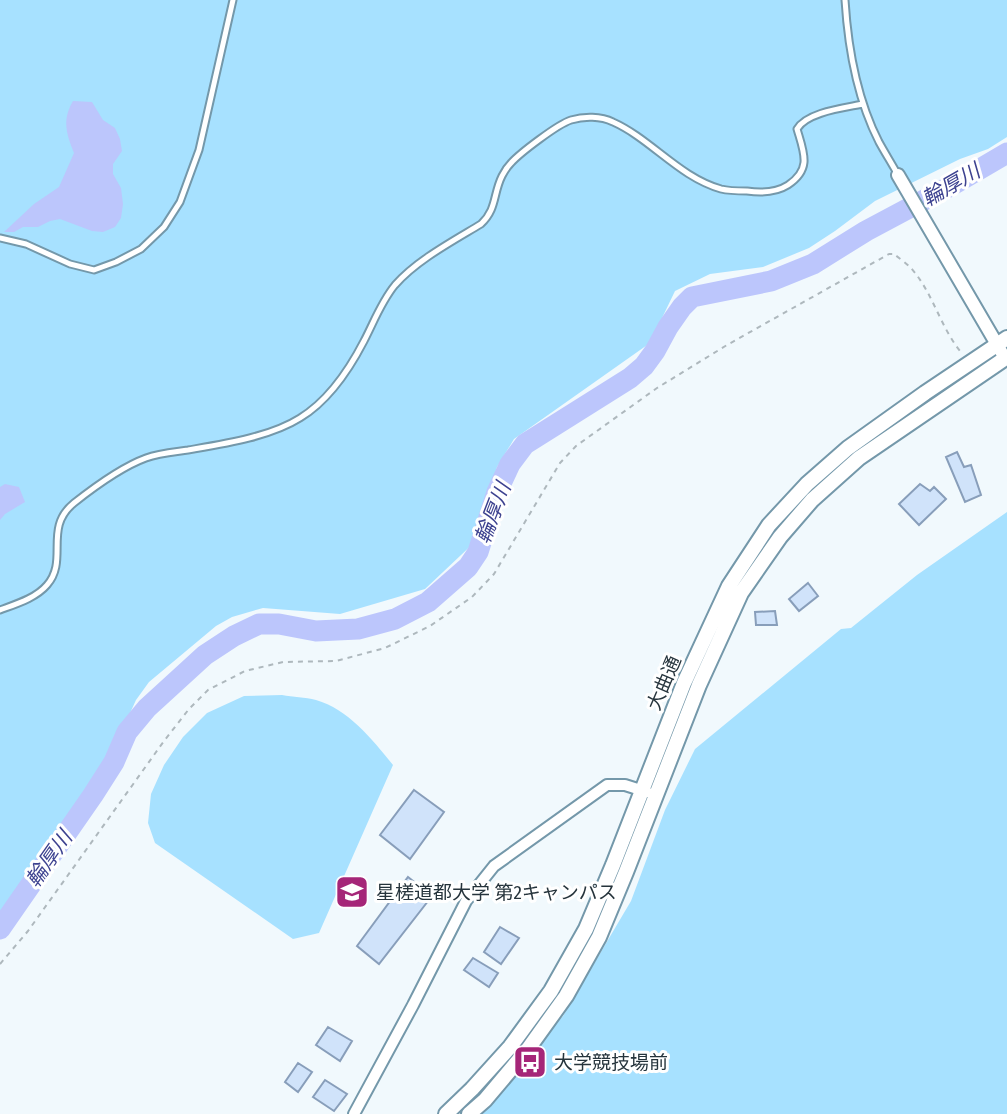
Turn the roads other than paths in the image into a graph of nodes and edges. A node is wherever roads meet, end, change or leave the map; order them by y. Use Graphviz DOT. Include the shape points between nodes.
graph roads {
  1 [pos="233,0"];
  2 [pos="845,0"];
  3 [pos="863,104"];
  4 [pos="898,175"];
  5 [pos="0,238"];
  6 [pos="1002,341"];
  7 [pos="1006,358"];
  8 [pos="0,610"];
  9 [pos="642,790"];
  10 [pos="656,795"];
  11 [pos="354,1114"];
  12 [pos="446,1114"];
  13 [pos="469,1114"];
  1 -- 5 [label="lane" via="200,150 180,202 164,227 141,249 94,270"];
  2 -- 3 [label="lane" via="847,37"];
  3 -- 4 [label="lane"];
  3 -- 8 [label="lane" via="802,121 797,129 804,169 781,190 756,192 721,189 688,174 612,121 598,117 570,120 510,164 489,216 481,224 395,285 364,342 316,406 286,426 240,441 146,458 103,482 72,505 57,526 55,572 46,587"];
  4 -- 6 [label="street"];
  6 -- 7 [label="street"];
  6 -- 9 [label="main road, 大曲通" via="848,448 769,526 729,586"];
  7 -- 10 [label="main road, 大曲通" via="859,458 812,500 780,537 741,593"];
  9 -- 10 [label="street"];
  9 -- 11 [label="street" via="607,785 494,866 466,901"];
  9 -- 12 [label="main road, 大曲通" via="586,929 551,991 510,1047"];
  10 -- 13 [label="main road, 大曲通" via="599,936 566,996 528,1049"];
}
